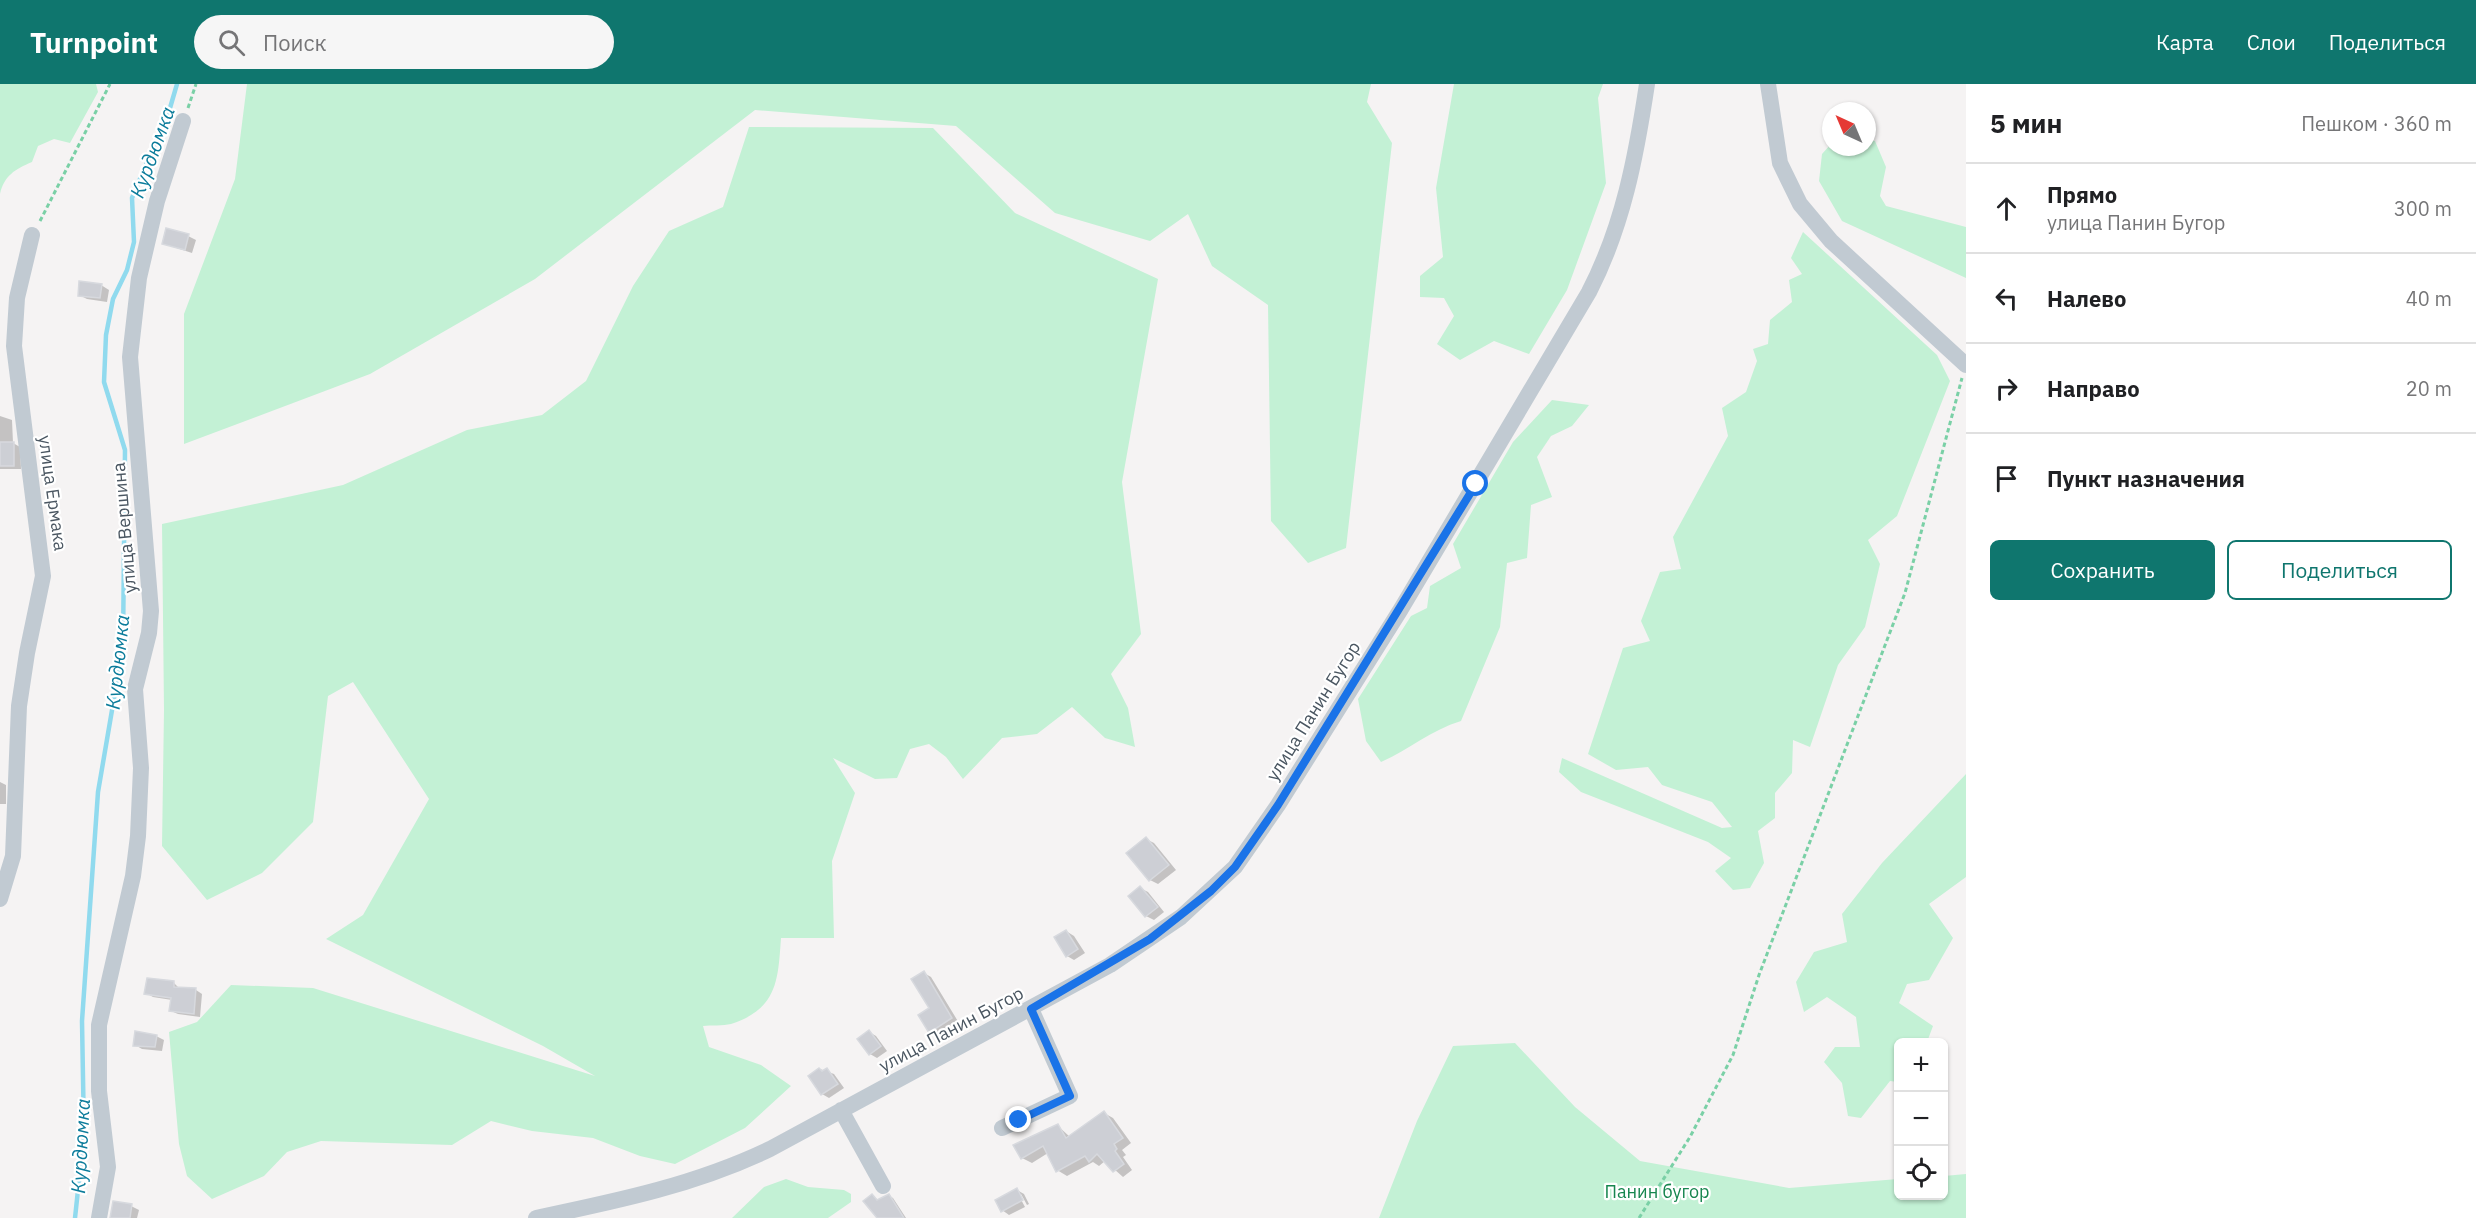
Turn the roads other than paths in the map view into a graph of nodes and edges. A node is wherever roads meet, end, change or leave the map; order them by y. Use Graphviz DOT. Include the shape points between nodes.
graph roads {
  1 [pos="1647,84"];
  2 [pos="1768,84"];
  3 [pos="183,121"];
  4 [pos="32,235"];
  5 [pos="1963,363"];
  6 [pos="0,899"];
  7 [pos="1031,1009"];
  8 [pos="841,1110"];
  9 [pos="1002,1128"];
  10 [pos="883,1186"];
  11 [pos="99,1218"];
  12 [pos="536,1218"];
  1 -- 7 [label="street, улица Панин Бугор" via="1633,172 1606,260 1401,609 1253,843 1235,867 1181,917"];
  2 -- 5 [label="street" via="1780,163 1800,204 1831,241"];
  3 -- 11 [label="street, улица Вершина" via="139,278 130,357 151,611 135,688 141,768 138,837 133,876 99,1025 99,1091 108,1167"];
  4 -- 6 [label="street, улица Ермака" via="17,298 14,346 43,576 20,706 13,856"];
  7 -- 8 [label="street, улица Панин Бугор"];
  7 -- 9 [label="street" via="1073,1103"];
  8 -- 10 [label="street"];
  8 -- 12 [label="street, улица Панин Бугор" via="770,1149 713,1174"];
}
